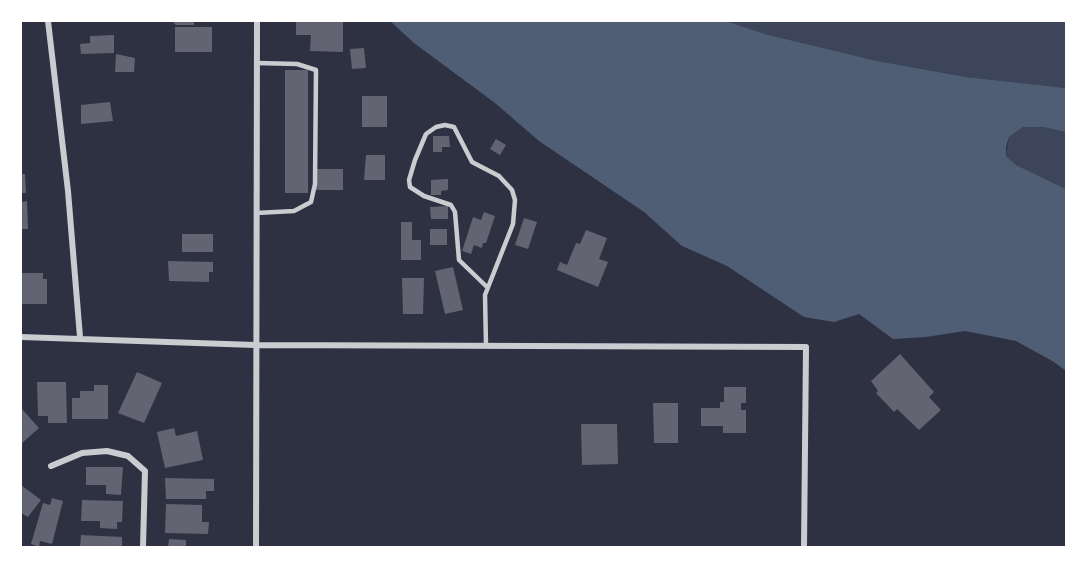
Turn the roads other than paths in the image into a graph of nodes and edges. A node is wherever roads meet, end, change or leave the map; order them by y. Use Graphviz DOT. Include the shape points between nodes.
graph roads {
  1 [pos="48,21"];
  2 [pos="257,21"];
  3 [pos="257,63"];
  4 [pos="256,213"];
  5 [pos="487,287"];
  6 [pos="21,337"];
  7 [pos="80,337"];
  8 [pos="255,345"];
  9 [pos="486,346"];
  10 [pos="51,466"];
  11 [pos="143,547"];
  12 [pos="256,547"];
  13 [pos="804,547"];
  1 -- 7 [label="street"];
  2 -- 3 [label="street"];
  3 -- 4 [label="street"];
  3 -- 4 [label="lane" via="297,64 316,70 311,202 294,211"];
  4 -- 8 [label="street"];
  5 -- 5 [label="lane" via="513,224 512,190 499,176 472,162 454,127 436,127 426,134 418,151 410,187 451,205 459,260"];
  5 -- 9 [label="lane"];
  6 -- 7 [label="street"];
  7 -- 8 [label="street"];
  8 -- 9 [label="street"];
  8 -- 12 [label="street"];
  9 -- 13 [label="street" via="806,346"];
  10 -- 11 [label="street" via="82,453 106,451 128,456 145,471"];
}
